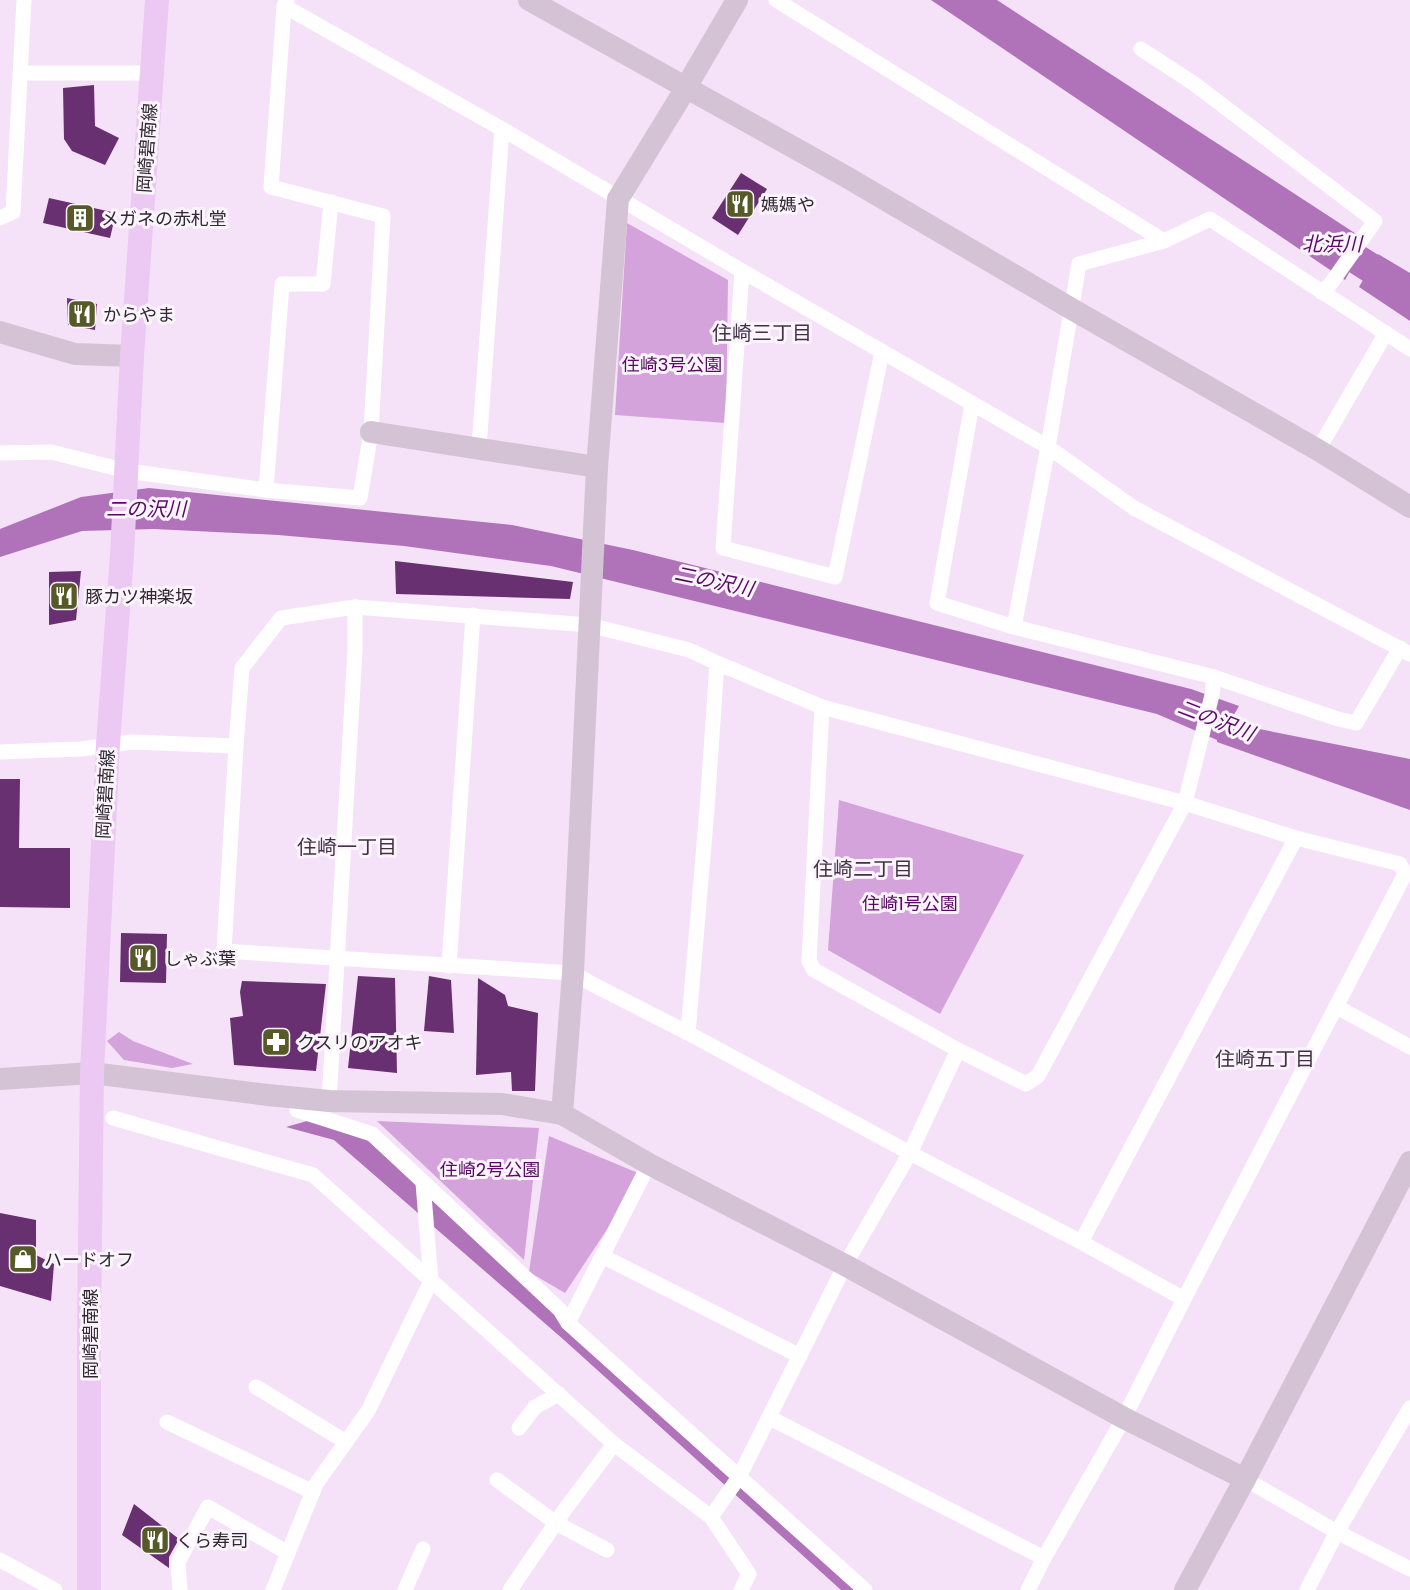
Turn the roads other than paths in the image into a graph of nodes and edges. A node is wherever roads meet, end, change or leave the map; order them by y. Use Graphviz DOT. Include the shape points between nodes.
graph roads {
  1 [pos="24,0"];
  2 [pos="157,0"];
  3 [pos="529,0"];
  4 [pos="737,0"];
  5 [pos="776,0"];
  6 [pos="285,3"];
  7 [pos="1141,49"];
  8 [pos="20,73"];
  9 [pos="153,73"];
  10 [pos="686,87"];
  11 [pos="502,129"];
  12 [pos="618,199"];
  13 [pos="331,202"];
  14 [pos="0,218"];
  15 [pos="1164,241"];
  16 [pos="742,271"];
  17 [pos="1325,289"];
  18 [pos="1070,308"];
  19 [pos="0,332"];
  20 [pos="1386,333"];
  21 [pos="1410,350"];
  22 [pos="882,352"];
  23 [pos="132,356"];
  24 [pos="972,404"];
  25 [pos="370,432"];
  26 [pos="1048,447"];
  27 [pos="479,448"];
  28 [pos="1318,450"];
  29 [pos="0,453"];
  30 [pos="597,467"];
  31 [pos="127,471"];
  32 [pos="266,490"];
  33 [pos="1410,507"];
  34 [pos="355,607"];
  35 [pos="472,615"];
  36 [pos="589,625"];
  37 [pos="1014,627"];
  38 [pos="1405,651"];
  39 [pos="717,663"];
  40 [pos="1214,677"];
  41 [pos="822,707"];
  42 [pos="108,744"];
  43 [pos="236,746"];
  44 [pos="0,752"];
  45 [pos="1185,803"];
  46 [pos="1296,838"];
  47 [pos="336,958"];
  48 [pos="449,966"];
  49 [pos="573,973"];
  50 [pos="1337,1007"];
  51 [pos="688,1033"];
  52 [pos="1410,1047"];
  53 [pos="958,1050"];
  54 [pos="92,1073"];
  55 [pos="0,1079"];
  56 [pos="329,1101"];
  57 [pos="297,1110"];
  58 [pos="562,1114"];
  59 [pos="113,1118"];
  60 [pos="910,1153"];
  61 [pos="1410,1162"];
  62 [pos="649,1164"];
  63 [pos="424,1188"];
  64 [pos="1081,1242"];
  65 [pos="602,1256"];
  66 [pos="845,1265"];
  67 [pos="431,1281"];
  68 [pos="1184,1299"];
  69 [pos="568,1323"];
  70 [pos="800,1356"];
  71 [pos="256,1387"];
  72 [pos="558,1394"];
  73 [pos="1410,1408"];
  74 [pos="770,1418"];
  75 [pos="1124,1418"];
  76 [pos="167,1422"];
  77 [pos="519,1428"];
  78 [pos="346,1443"];
  79 [pos="614,1444"];
  80 [pos="739,1477"];
  81 [pos="1245,1479"];
  82 [pos="497,1480"];
  83 [pos="313,1492"];
  84 [pos="711,1517"];
  85 [pos="556,1523"];
  86 [pos="1337,1532"];
  87 [pos="423,1549"];
  88 [pos="608,1550"];
  89 [pos="288,1553"];
  90 [pos="1044,1558"];
  91 [pos="0,1560"];
  92 [pos="1410,1569"];
  93 [pos="55,1590"];
  94 [pos="89,1590"];
  95 [pos="180,1590"];
  96 [pos="273,1590"];
  97 [pos="405,1590"];
  98 [pos="510,1590"];
  99 [pos="741,1590"];
  100 [pos="865,1590"];
  101 [pos="1028,1590"];
  102 [pos="1185,1590"];
  103 [pos="1307,1590"];
  1 -- 8 [label="street"];
  2 -- 9 [label="main road, 岡崎碧南線"];
  3 -- 10 [label="street"];
  4 -- 10 [label="street"];
  5 -- 15 [label="street"];
  6 -- 11 [label="street"];
  6 -- 13 [label="street" via="271,187"];
  7 -- 17 [label="street" via="1193,83 1375,221"];
  8 -- 9 [label="street"];
  8 -- 14 [label="street" via="13,212"];
  9 -- 23 [label="main road, 岡崎碧南線"];
  10 -- 12 [label="street"];
  10 -- 18 [label="street"];
  11 -- 12 [label="street"];
  11 -- 27 [label="street"];
  12 -- 16 [label="street"];
  12 -- 30 [label="street"];
  13 -- 25 [label="street" via="383,216"];
  13 -- 32 [label="street" via="323,284 282,284"];
  15 -- 17 [label="street" via="1210,219"];
  15 -- 18 [label="street" via="1078,264"];
  16 -- 22 [label="street"];
  16 -- 22 [label="street" via="723,548 835,577"];
  17 -- 20 [label="street"];
  18 -- 26 [label="street"];
  18 -- 28 [label="street"];
  19 -- 23 [label="street" via="75,354"];
  20 -- 21 [label="street"];
  20 -- 28 [label="street"];
  22 -- 24 [label="street"];
  23 -- 31 [label="main road, 岡崎碧南線"];
  24 -- 26 [label="street"];
  24 -- 37 [label="street" via="937,603"];
  25 -- 27 [label="street"];
  25 -- 32 [label="street" via="360,498"];
  26 -- 37 [label="street"];
  26 -- 38 [label="street" via="1134,508"];
  27 -- 30 [label="street"];
  28 -- 33 [label="street"];
  29 -- 31 [label="street" via="51,452"];
  30 -- 36 [label="street"];
  31 -- 32 [label="street"];
  31 -- 42 [label="main road, 岡崎碧南線"];
  34 -- 35 [label="street"];
  34 -- 43 [label="street" via="281,618 242,668"];
  34 -- 47 [label="street"];
  35 -- 36 [label="street"];
  35 -- 48 [label="street"];
  36 -- 39 [label="street" via="689,650"];
  36 -- 49 [label="street"];
  37 -- 40 [label="street"];
  38 -- 40 [label="street" via="1356,723"];
  39 -- 41 [label="street"];
  39 -- 51 [label="street"];
  40 -- 45 [label="street"];
  41 -- 45 [label="street"];
  41 -- 53 [label="street" via="809,961 814,970"];
  42 -- 43 [label="street"];
  42 -- 44 [label="street"];
  42 -- 54 [label="main road, 岡崎碧南線"];
  43 -- 47 [label="street" via="224,951"];
  45 -- 46 [label="street"];
  45 -- 53 [label="street" via="1038,1076 1026,1084"];
  46 -- 50 [label="street" via="1400,864 1405,874"];
  46 -- 64 [label="street"];
  47 -- 48 [label="street"];
  47 -- 56 [label="street"];
  48 -- 49 [label="street"];
  49 -- 51 [label="street"];
  49 -- 58 [label="street"];
  50 -- 52 [label="street"];
  50 -- 68 [label="street"];
  51 -- 60 [label="street"];
  53 -- 60 [label="street"];
  54 -- 55 [label="street"];
  54 -- 56 [label="street"];
  54 -- 94 [label="main road, 岡崎碧南線"];
  56 -- 58 [label="street" via="502,1104"];
  57 -- 63 [label="street" via="372,1134"];
  58 -- 62 [label="street"];
  59 -- 67 [label="street" via="313,1175"];
  60 -- 64 [label="street"];
  60 -- 66 [label="street"];
  61 -- 81 [label="street"];
  62 -- 65 [label="street"];
  62 -- 66 [label="street"];
  63 -- 67 [label="street"];
  63 -- 69 [label="street" via="560,1310"];
  64 -- 68 [label="street"];
  65 -- 69 [label="street"];
  65 -- 70 [label="street"];
  66 -- 70 [label="street"];
  66 -- 75 [label="street"];
  67 -- 72 [label="street"];
  67 -- 78 [label="street" via="368,1410"];
  68 -- 75 [label="street"];
  69 -- 80 [label="street"];
  70 -- 74 [label="street"];
  71 -- 78 [label="street"];
  72 -- 77 [label="street" via="535,1407"];
  72 -- 79 [label="street"];
  73 -- 86 [label="street"];
  74 -- 80 [label="street"];
  74 -- 90 [label="street"];
  75 -- 81 [label="street"];
  75 -- 90 [label="street"];
  76 -- 83 [label="street"];
  78 -- 83 [label="street"];
  79 -- 84 [label="street"];
  79 -- 85 [label="street"];
  80 -- 84 [label="street"];
  80 -- 100 [label="street"];
  81 -- 86 [label="street"];
  81 -- 102 [label="street"];
  82 -- 85 [label="street"];
  83 -- 89 [label="street"];
  84 -- 99 [label="street" via="749,1574"];
  85 -- 88 [label="street"];
  85 -- 98 [label="street"];
  86 -- 92 [label="street"];
  86 -- 103 [label="street"];
  87 -- 97 [label="street"];
  89 -- 95 [label="street" via="208,1507 178,1562"];
  89 -- 96 [label="street"];
  90 -- 101 [label="street"];
  91 -- 93 [label="street"];
}
